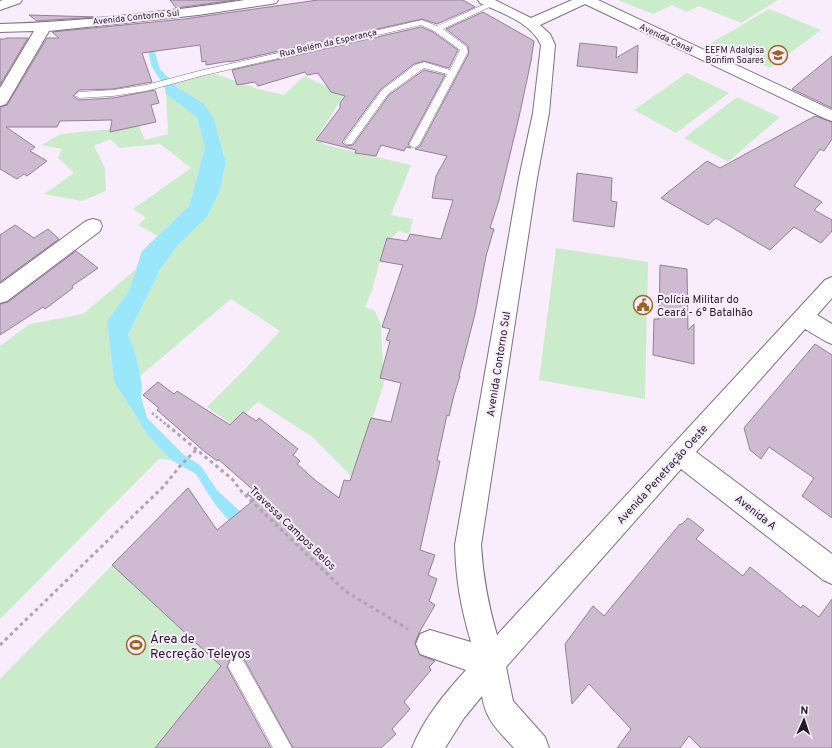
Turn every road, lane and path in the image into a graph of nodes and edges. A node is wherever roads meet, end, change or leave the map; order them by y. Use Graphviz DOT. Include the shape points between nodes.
graph roads {
  1 [pos="15,0"];
  2 [pos="271,0"];
  3 [pos="584,0"];
  4 [pos="587,0"];
  5 [pos="249,1"];
  6 [pos="489,2"];
  7 [pos="0,6"];
  8 [pos="530,24"];
  9 [pos="44,27"];
  10 [pos="0,28"];
  11 [pos="437,29"];
  12 [pos="452,73"];
  13 [pos="79,95"];
  14 [pos="0,101"];
  15 [pos="832,116"];
  16 [pos="350,142"];
  17 [pos="414,145"];
  18 [pos="93,226"];
  19 [pos="832,285"];
  20 [pos="0,295"];
  21 [pos="803,317"];
  22 [pos="832,335"];
  23 [pos="152,412"];
  24 [pos="196,450"];
  25 [pos="680,454"];
  26 [pos="832,570"];
  27 [pos="430,644"];
  28 [pos="0,645"];
  29 [pos="491,663"];
  30 [pos="237,666"];
  31 [pos="283,748"];
  32 [pos="427,748"];
  33 [pos="534,748"];
  1 -- 7 [label="street"];
  2 -- 5 [label="street, Avenida Contorno Sul"];
  3 -- 8 [label="street"];
  4 -- 15 [label="street, Avenida Canal"];
  5 -- 9 [label="street, Avenida Contorno Sul" via="198,10"];
  6 -- 8 [label="street, Avenida Contorno Sul"];
  6 -- 11 [label="lane"];
  8 -- 29 [label="street, Avenida Contorno Sul" via="542,33 548,46 541,113 468,545 474,605"];
  9 -- 10 [label="street, Avenida Contorno Sul"];
  9 -- 14 [label="street"];
  11 -- 12 [label="lane, Rua Belém da Esperança" via="464,50"];
  11 -- 13 [label="lane, Rua Belém da Esperança" via="426,22 417,22 146,88"];
  12 -- 16 [label="lane" via="424,65 418,67 385,92"];
  12 -- 17 [label="lane, Rua Belém da Esperança"];
  18 -- 20 [label="street"];
  19 -- 21 [label="street, Avenida Penetração Oeste"];
  21 -- 22 [label="street"];
  21 -- 25 [label="street, Avenida Penetração Oeste"];
  23 -- 24 [label="path, Travessa Campos Belos"];
  24 -- 27 [label="path, Travessa Campos Belos" via="232,479 242,492 345,591"];
  24 -- 28 [label="path" via="164,486"];
  25 -- 26 [label="street, Avenida A"];
  25 -- 29 [label="street, Avenida Penetração Oeste"];
  27 -- 29 [label="street"];
  29 -- 32 [label="street, Avenida Penetração Oeste" via="453,707"];
  29 -- 33 [label="street, Avenida Contorno Sul" via="499,708"];
  30 -- 31 [label="lane"];
}
